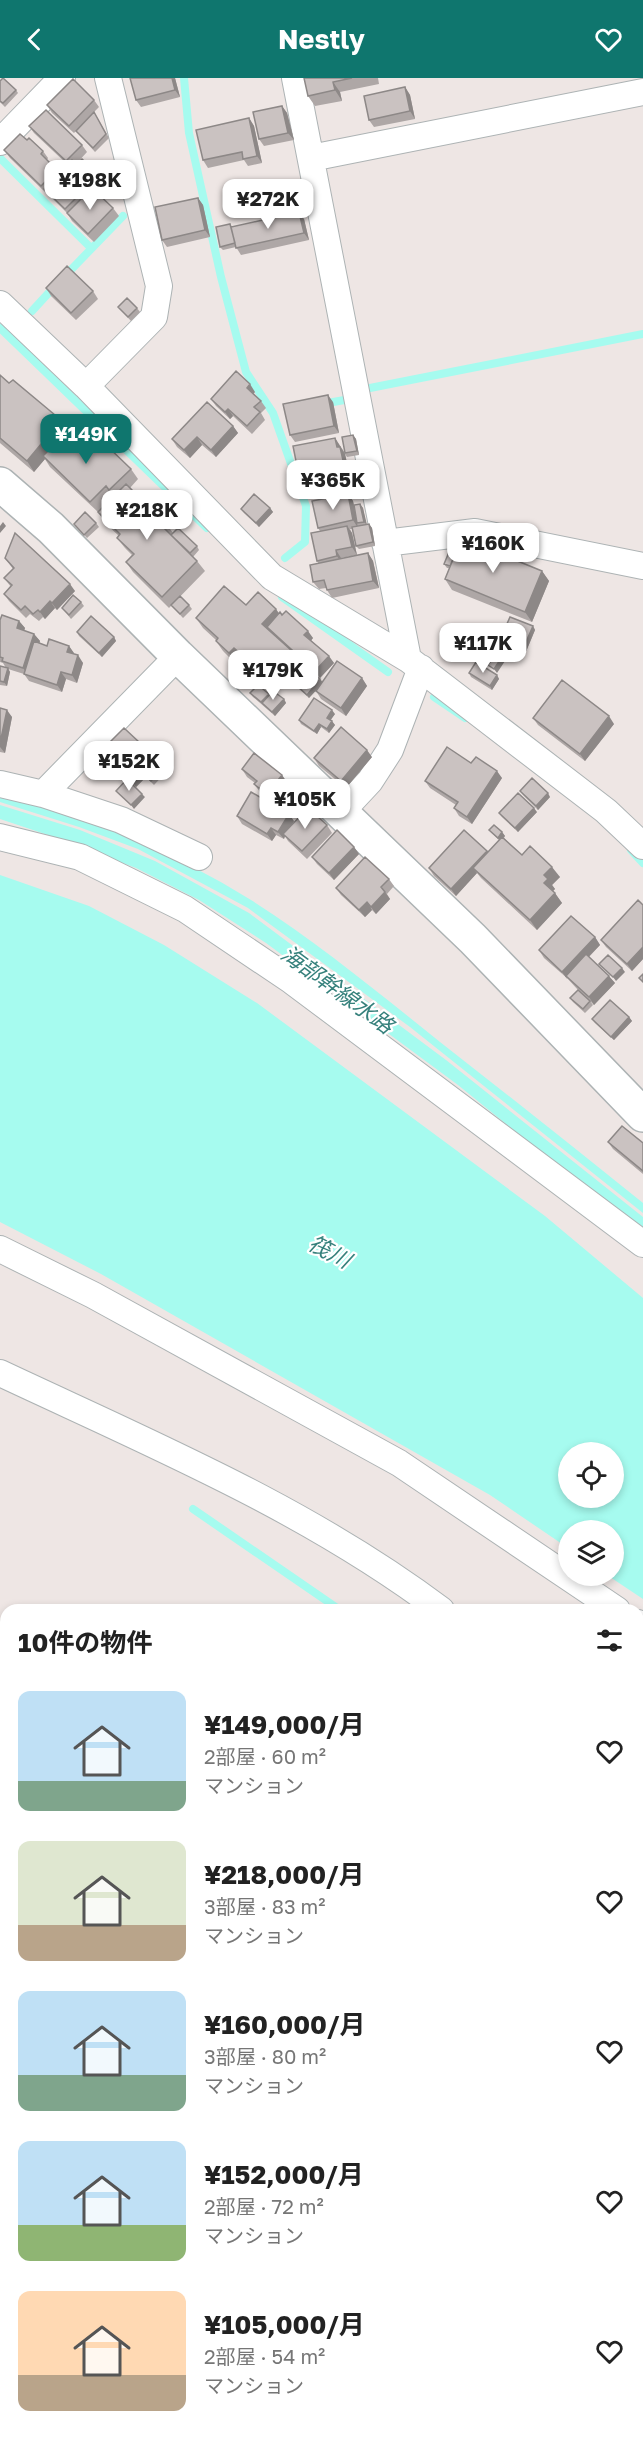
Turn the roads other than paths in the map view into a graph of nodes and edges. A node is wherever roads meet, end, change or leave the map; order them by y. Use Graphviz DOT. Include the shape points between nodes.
graph roads {
  1 [pos="108,78"];
  2 [pos="295,78"];
  3 [pos="58,79"];
  4 [pos="643,92"];
  5 [pos="0,142"];
  6 [pos="311,158"];
  7 [pos="0,304"];
  8 [pos="86,386"];
  9 [pos="0,484"];
  10 [pos="385,543"];
  11 [pos="643,566"];
  12 [pos="178,656"];
  13 [pos="414,664"];
  14 [pos="0,784"];
  15 [pos="43,794"];
  16 [pos="341,812"];
  17 [pos="0,837"];
  18 [pos="643,846"];
  19 [pos="199,857"];
  20 [pos="643,1114"];
  21 [pos="643,1244"];
  22 [pos="0,1249"];
  23 [pos="0,1373"];
  24 [pos="432,1604"];
  25 [pos="608,1604"];
  1 -- 8 [label="street" via="159,285 154,317"];
  2 -- 6 [label="street"];
  3 -- 5 [label="street"];
  4 -- 6 [label="street"];
  6 -- 10 [label="street"];
  7 -- 8 [label="street"];
  8 -- 13 [label="street" via="272,577"];
  9 -- 12 [label="street" via="51,528"];
  10 -- 11 [label="street" via="475,532"];
  10 -- 13 [label="street"];
  12 -- 15 [label="street"];
  12 -- 16 [label="street"];
  13 -- 16 [label="street" via="390,750 370,781"];
  13 -- 18 [label="street" via="606,811"];
  14 -- 15 [label="street"];
  15 -- 19 [label="street" via="121,820"];
  16 -- 20 [label="street" via="473,939"];
  17 -- 21 [label="street" via="80,857 185,909 292,981"];
  22 -- 25 [label="street" via="93,1295 399,1463"];
  23 -- 24 [label="street" via="244,1488 319,1529"];
}
